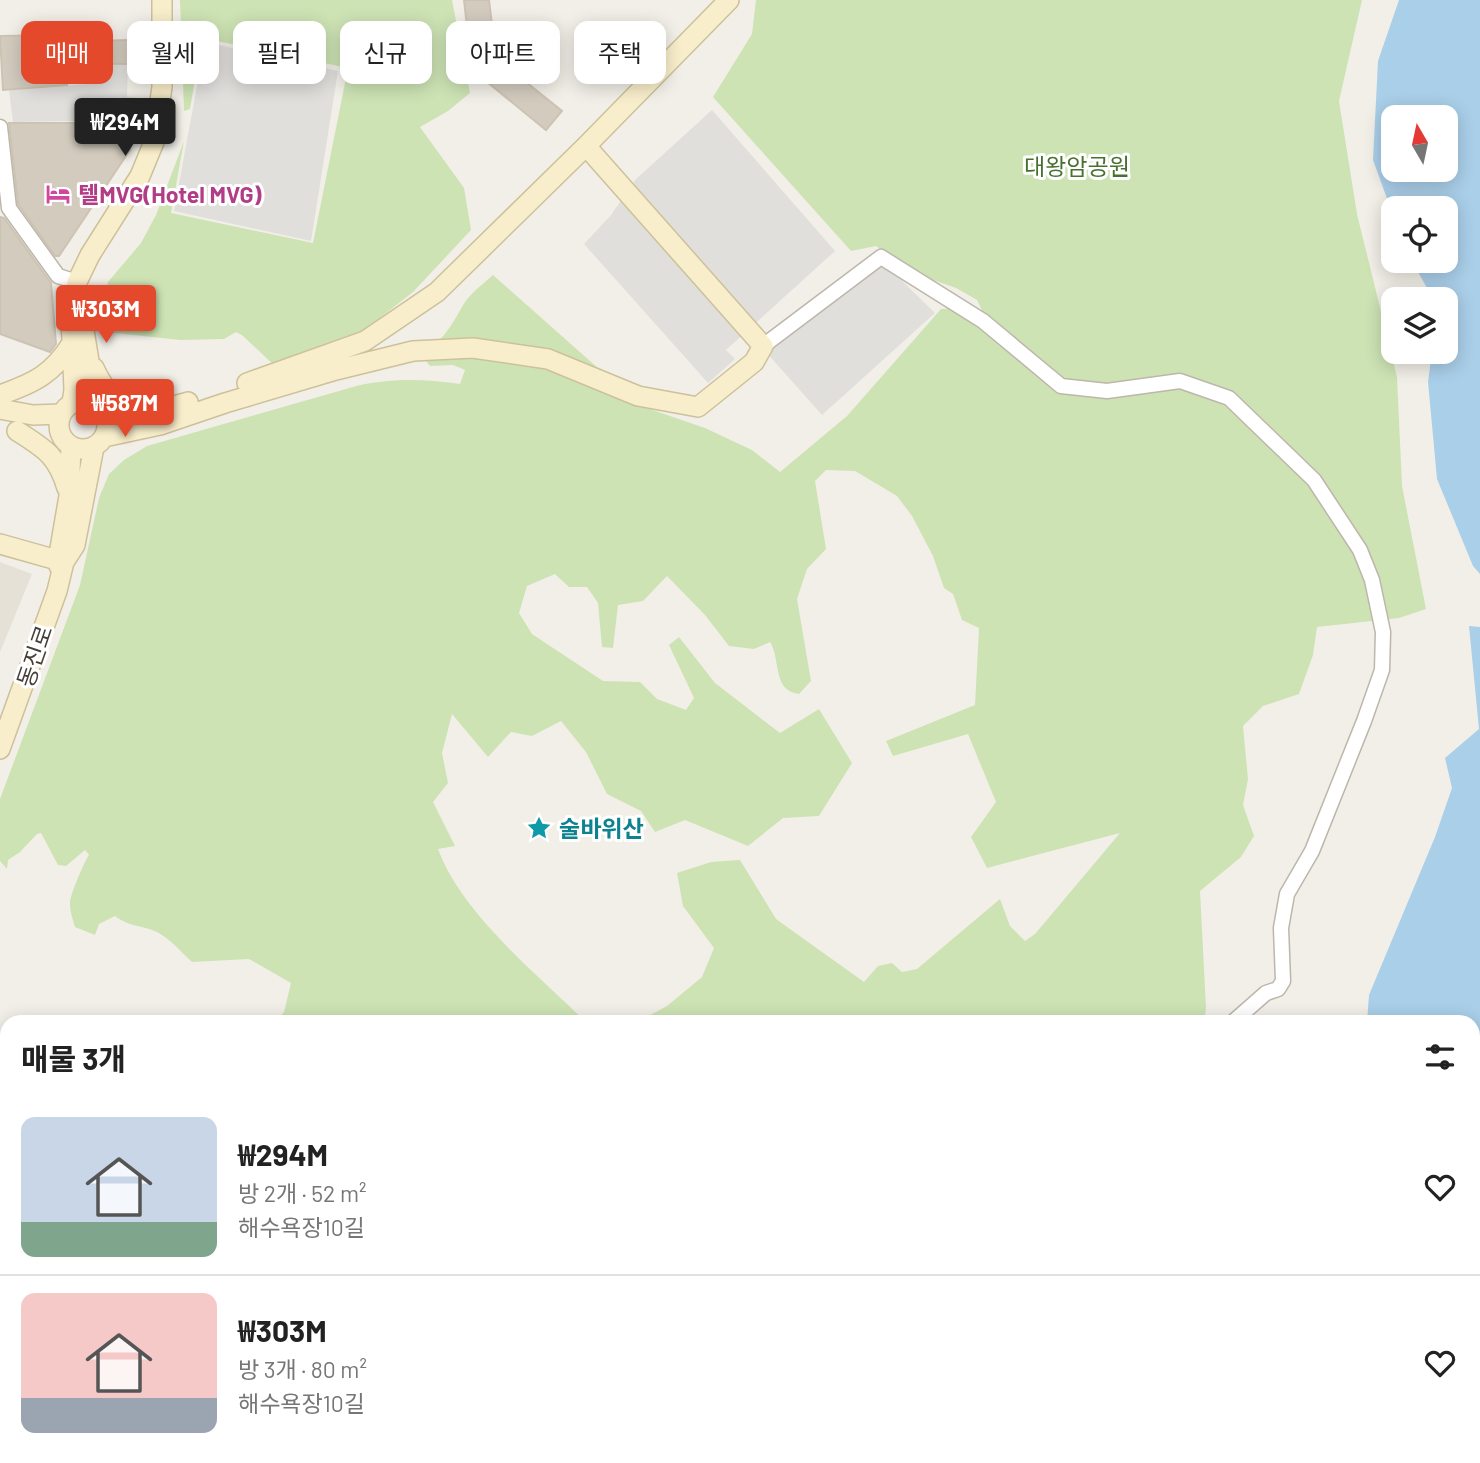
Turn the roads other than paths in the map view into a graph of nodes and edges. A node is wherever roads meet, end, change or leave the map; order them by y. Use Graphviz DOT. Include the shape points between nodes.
graph roads {
  1 [pos="162,0"];
  2 [pos="729,0"];
  3 [pos="0,127"];
  4 [pos="586,146"];
  5 [pos="4,207"];
  6 [pos="76,291"];
  7 [pos="763,346"];
  8 [pos="79,347"];
  9 [pos="0,394"];
  10 [pos="100,408"];
  11 [pos="0,409"];
  12 [pos="66,409"];
  13 [pos="149,414"];
  14 [pos="9,429"];
  15 [pos="66,442"];
  16 [pos="99,442"];
  17 [pos="69,496"];
  18 [pos="0,544"];
  19 [pos="61,566"];
  20 [pos="0,749"];
  21 [pos="1241,1015"];
  1 -- 6 [label="street" via="162,87 153,142 140,176 90,255"];
  2 -- 4 [label="street"];
  3 -- 5 [label="street"];
  4 -- 7 [label="street"];
  4 -- 13 [label="street" via="437,292 365,341"];
  5 -- 6 [label="street" via="58,276"];
  6 -- 8 [label="street" via="71,317"];
  7 -- 16 [label="street" via="754,362 698,407 638,396 548,359 461,348 413,351 336,370"];
  7 -- 21 [label="street" via="881,257 983,321 1060,386 1107,391 1180,381 1229,398 1314,480 1360,550 1372,580 1383,632 1382,670 1312,852 1287,894 1281,928 1283,981"];
  8 -- 9 [label="street" via="49,372"];
  8 -- 10 [label="street"];
  8 -- 12 [label="street" via="74,390"];
  8 -- 13 [label="street" via="117,401"];
  10 -- 12 [label="street" via="81,400"];
  10 -- 13 [label="street" via="125,416"];
  10 -- 16 [label="street" via="107,427"];
  11 -- 12 [label="street" via="33,415"];
  12 -- 15 [label="street" via="59,428"];
  14 -- 15 [label="street" via="49,434"];
  14 -- 17 [label="street" via="48,450"];
  15 -- 16 [label="street" via="82,449"];
  15 -- 17 [label="street"];
  16 -- 19 [label="street" via="75,545"];
  17 -- 19 [label="street"];
  18 -- 19 [label="street"];
  19 -- 20 [label="street, 동진로"];
}
